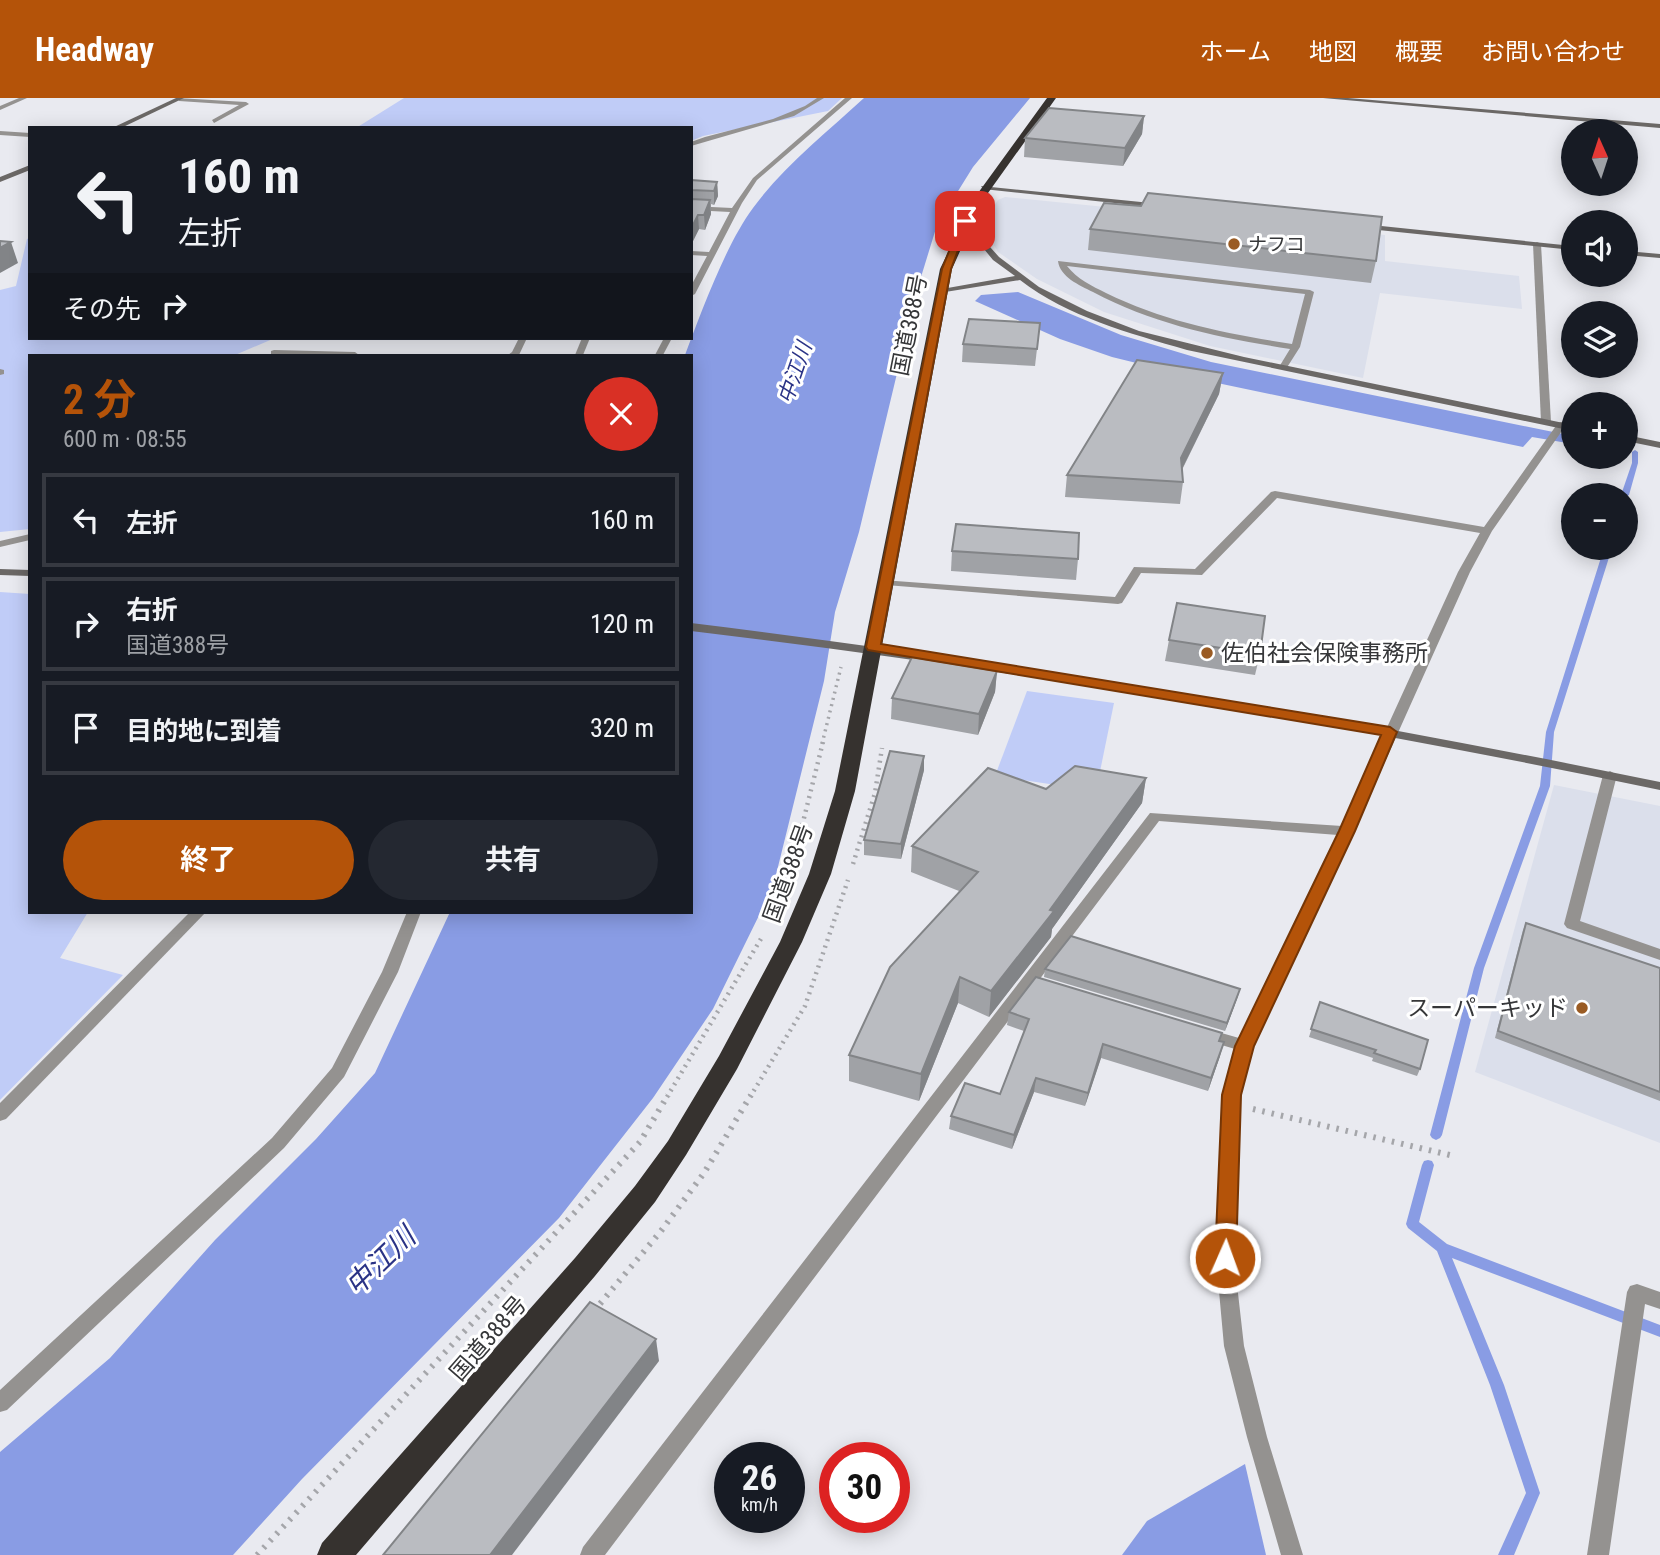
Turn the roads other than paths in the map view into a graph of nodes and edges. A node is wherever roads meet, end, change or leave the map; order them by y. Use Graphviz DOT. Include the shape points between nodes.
graph roads {
  1 [pos="24,98"];
  2 [pos="821,98"];
  3 [pos="849,98"];
  4 [pos="1052,98"];
  5 [pos="1326,98"];
  6 [pos="180,99"];
  7 [pos="0,108"];
  8 [pos="214,121"];
  9 [pos="119,126"];
  10 [pos="1660,126"];
  11 [pos="0,132"];
  12 [pos="28,135"];
  13 [pos="693,143"];
  14 [pos="28,168"];
  15 [pos="0,180"];
  16 [pos="983,187"];
  17 [pos="1175,207"];
  18 [pos="693,208"];
  19 [pos="734,211"];
  20 [pos="965,221"];
  21 [pos="1350,225"];
  22 [pos="1537,244"];
  23 [pos="1561,246"];
  24 [pos="693,253"];
  25 [pos="712,254"];
  26 [pos="1638,254"];
  27 [pos="1660,256"];
  28 [pos="1020,278"];
  29 [pos="695,279"];
  30 [pos="942,290"];
  31 [pos="1296,347"];
  32 [pos="274,353"];
  33 [pos="314,354"];
  34 [pos="1283,367"];
  35 [pos="1546,422"];
  36 [pos="1558,428"];
  37 [pos="1638,440"];
  38 [pos="1660,445"];
  39 [pos="1487,531"];
  40 [pos="28,537"];
  41 [pos="0,544"];
  42 [pos="0,572"];
  43 [pos="28,573"];
  44 [pos="886,582"];
  45 [pos="693,627"];
  46 [pos="873,647"];
  47 [pos="1390,732"];
  48 [pos="1610,775"];
  49 [pos="1660,786"];
  50 [pos="1347,831"];
  51 [pos="196,914"];
  52 [pos="413,914"];
  53 [pos="1660,955"];
  54 [pos="1194,1031"];
  55 [pos="1244,1046"];
  56 [pos="0,1114"];
  57 [pos="1660,1301"];
  58 [pos="0,1403"];
  59 [pos="334,1555"];
  60 [pos="591,1555"];
  61 [pos="1292,1555"];
  62 [pos="1598,1555"];
  1 -- 7 [label="street"];
  2 -- 13 [label="street" via="791,114"];
  3 -- 19 [label="street" via="755,179"];
  4 -- 16 [label="highway, 国道388号"];
  5 -- 10 [label="street"];
  6 -- 8 [label="street" via="247,104"];
  6 -- 9 [label="street"];
  11 -- 12 [label="street"];
  14 -- 15 [label="street"];
  16 -- 17 [label="street"];
  16 -- 20 [label="highway, 国道388号"];
  18 -- 19 [label="street"];
  19 -- 25 [label="street"];
  20 -- 28 [label="street" via="982,247"];
  20 -- 30 [label="highway, 国道388号"];
  21 -- 22 [label="street"];
  22 -- 23 [label="street"];
  22 -- 35 [label="street"];
  24 -- 25 [label="street"];
  25 -- 29 [label="street"];
  26 -- 27 [label="street"];
  28 -- 30 [label="street"];
  28 -- 34 [label="street" via="1085,313 1146,335"];
  30 -- 44 [label="highway, 国道388号"];
  31 -- 31 [label="street" via="1214,335 1131,310 1067,275 1061,263 1310,292"];
  31 -- 34 [label="street"];
  32 -- 33 [label="street"];
  34 -- 35 [label="street"];
  35 -- 36 [label="street"];
  36 -- 39 [label="street"];
  37 -- 38 [label="street"];
  39 -- 44 [label="street" via="1275,494 1198,573 1138,569 1118,601"];
  39 -- 47 [label="street"];
  40 -- 41 [label="street"];
  42 -- 43 [label="street"];
  44 -- 46 [label="highway, 国道388号"];
  45 -- 46 [label="street"];
  46 -- 47 [label="street"];
  46 -- 59 [label="highway, 国道388号" via="845,790 820,874 785,954 677,1148 585,1267"];
  47 -- 48 [label="street"];
  47 -- 50 [label="street"];
  48 -- 49 [label="street"];
  48 -- 53 [label="street" via="1572,924"];
  50 -- 55 [label="street"];
  50 -- 60 [label="street" via="1155,816 1035,982"];
  51 -- 56 [label="street"];
  52 -- 58 [label="street" via="390,972 338,1072 278,1143"];
  54 -- 55 [label="street"];
  55 -- 61 [label="street" via="1231,1104 1225,1258 1234,1346"];
  57 -- 62 [label="street" via="1637,1292"];
}
